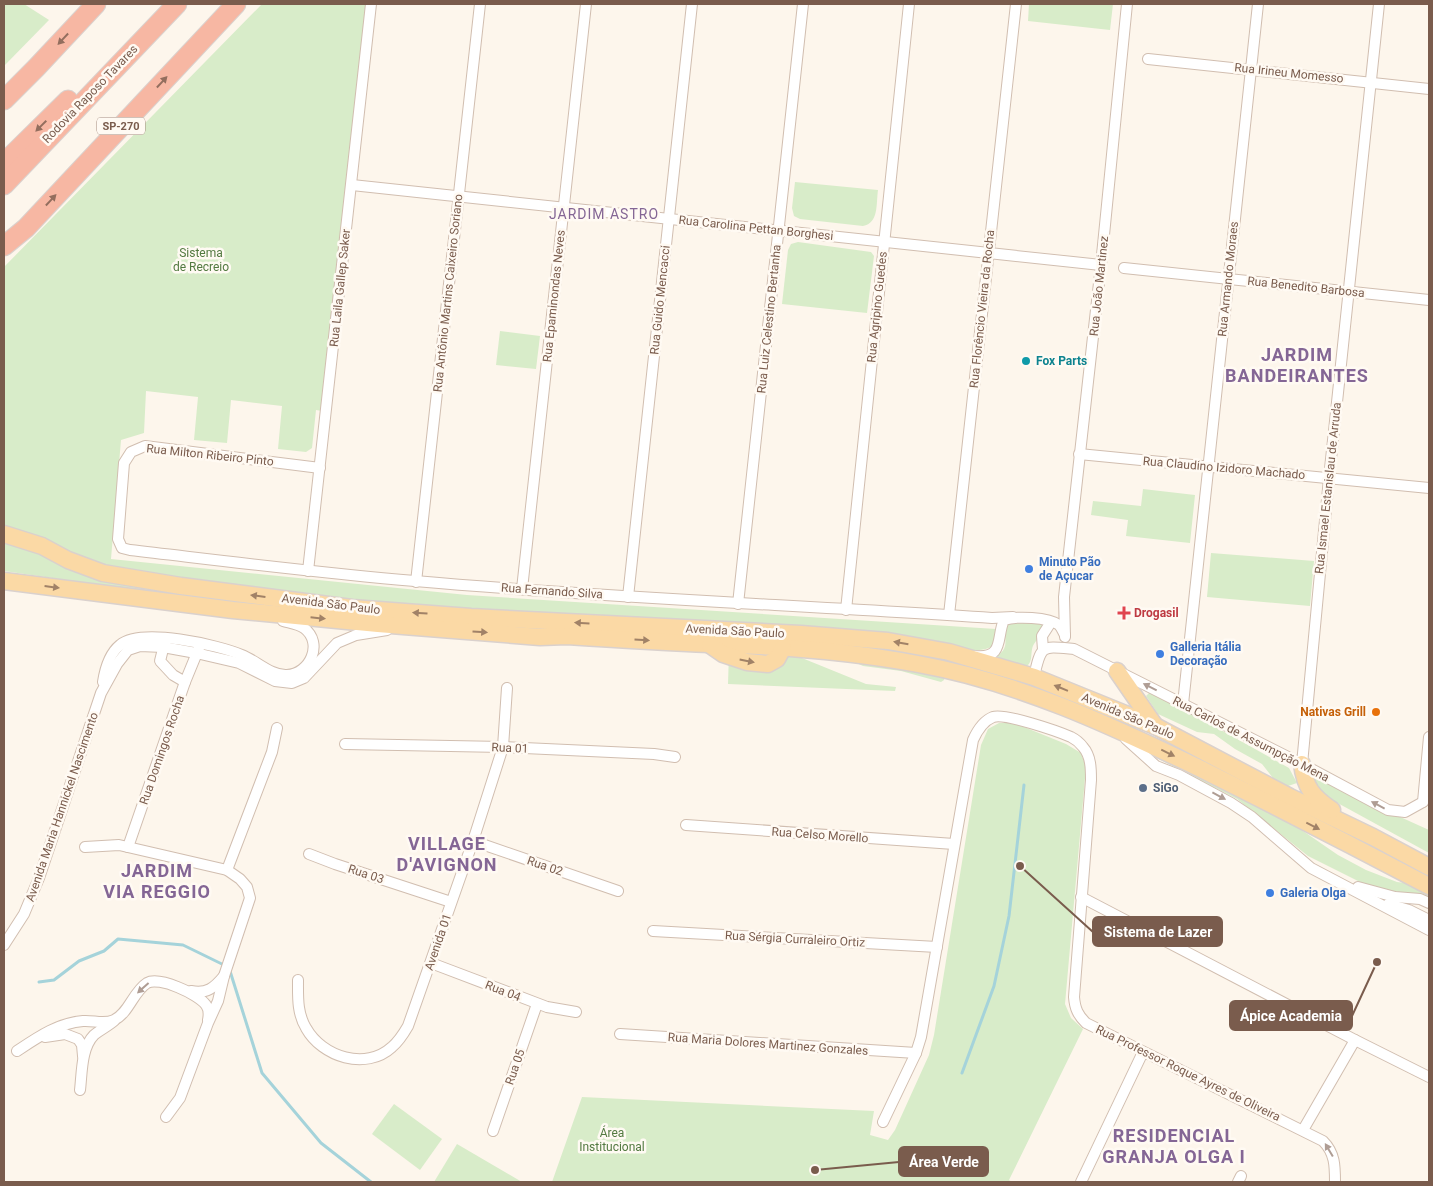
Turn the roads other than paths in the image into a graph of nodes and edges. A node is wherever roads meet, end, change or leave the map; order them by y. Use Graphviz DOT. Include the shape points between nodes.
graph roads {
  1 [pos="96,4"];
  2 [pos="161,4"];
  3 [pos="178,4"];
  4 [pos="236,4"];
  5 [pos="371,4"];
  6 [pos="480,4"];
  7 [pos="586,4"];
  8 [pos="692,4"];
  9 [pos="803,4"];
  10 [pos="909,4"];
  11 [pos="1016,4"];
  12 [pos="1128,4"];
  13 [pos="1258,4"];
  14 [pos="1379,4"];
  15 [pos="1148,59"];
  16 [pos="1250,69"];
  17 [pos="1371,83"];
  18 [pos="1429,90"];
  19 [pos="4,100"];
  20 [pos="4,163"];
  21 [pos="4,185"];
  22 [pos="352,185"];
  23 [pos="459,196"];
  24 [pos="564,208"];
  25 [pos="669,219"];
  26 [pos="26,228"];
  27 [pos="778,231"];
  28 [pos="4,238"];
  29 [pos="884,242"];
  30 [pos="4,246"];
  31 [pos="988,254"];
  32 [pos="1102,265"];
  33 [pos="1124,268"];
  34 [pos="1228,278"];
  35 [pos="1349,292"];
  36 [pos="1429,300"];
  37 [pos="1079,454"];
  38 [pos="1208,467"];
  39 [pos="320,468"];
  40 [pos="1328,478"];
  41 [pos="1429,488"];
  42 [pos="4,534"];
  43 [pos="118,539"];
  44 [pos="308,571"];
  45 [pos="4,581"];
  46 [pos="416,582"];
  47 [pos="522,589"];
  48 [pos="628,597"];
  49 [pos="1064,597"];
  50 [pos="738,604"];
  51 [pos="233,610"];
  52 [pos="846,610"];
  53 [pos="948,615"];
  54 [pos="1013,617"];
  55 [pos="992,618"];
  56 [pos="1047,621"];
  57 [pos="1001,627"];
  58 [pos="418,628"];
  59 [pos="1066,637"];
  60 [pos="165,642"];
  61 [pos="1074,649"];
  62 [pos="1043,650"];
  63 [pos="949,652"];
  64 [pos="196,653"];
  65 [pos="244,656"];
  66 [pos="1117,671"];
  67 [pos="1034,677"];
  68 [pos="185,682"];
  69 [pos="507,688"];
  70 [pos="1043,699"];
  71 [pos="1182,704"];
  72 [pos="1088,717"];
  73 [pos="1155,726"];
  74 [pos="277,728"];
  75 [pos="1429,737"];
  76 [pos="345,744"];
  77 [pos="504,747"];
  78 [pos="675,757"];
  79 [pos="1302,764"];
  80 [pos="1426,804"];
  81 [pos="686,826"];
  82 [pos="1373,837"];
  83 [pos="473,841"];
  84 [pos="954,844"];
  85 [pos="85,847"];
  86 [pos="128,847"];
  87 [pos="309,854"];
  88 [pos="1429,867"];
  89 [pos="1310,868"];
  90 [pos="227,870"];
  91 [pos="1429,886"];
  92 [pos="618,891"];
  93 [pos="1081,897"];
  94 [pos="451,902"];
  95 [pos="1429,903"];
  96 [pos="1382,905"];
  97 [pos="1429,920"];
  98 [pos="1429,930"];
  99 [pos="653,931"];
  100 [pos="4,945"];
  101 [pos="937,948"];
  102 [pos="431,963"];
  103 [pos="224,974"];
  104 [pos="298,980"];
  105 [pos="180,989"];
  106 [pos="207,992"];
  107 [pos="218,1002"];
  108 [pos="205,1004"];
  109 [pos="537,1004"];
  110 [pos="576,1012"];
  111 [pos="116,1019"];
  112 [pos="84,1021"];
  113 [pos="208,1024"];
  114 [pos="620,1034"];
  115 [pos="93,1037"];
  116 [pos="78,1039"];
  117 [pos="34,1040"];
  118 [pos="1355,1040"];
  119 [pos="17,1051"];
  120 [pos="1144,1052"];
  121 [pos="916,1053"];
  122 [pos="83,1065"];
  123 [pos="1429,1077"];
  124 [pos="80,1090"];
  125 [pos="166,1117"];
  126 [pos="883,1122"];
  127 [pos="1303,1130"];
  128 [pos="493,1131"];
  129 [pos="1081,1182"];
  130 [pos="1335,1182"];
  1 -- 19 [label="highway, one-way"];
  2 -- 20 [label="highway, Rodovia Raposo Tavares, one-way"];
  3 -- 21 [label="highway, Rodovia Raposo Tavares"];
  26 -- 4 [label="highway, SP-270, one-way"];
  5 -- 22 [label="street, Rua Laila Gallep Saker"];
  6 -- 23 [label="street, Rua Antônio Martins Caixeiro Soriano"];
  7 -- 24 [label="street, Rua Epaminondas Neves"];
  8 -- 25 [label="street, Rua Guido Mencacci"];
  9 -- 27 [label="street, Rua Luiz Celestino Bertanha"];
  10 -- 29 [label="street, Rua Agripino Guedes"];
  11 -- 31 [label="street, Rua Florêncio Vieira da Rocha"];
  12 -- 32 [label="street, Rua João Martinez"];
  13 -- 16 [label="street, Rua Armando Moraes"];
  14 -- 17 [label="street, Rua Ismael Estanislau de Arruda"];
  15 -- 16 [label="street, Rua Irineu Momesso"];
  16 -- 17 [label="street, Rua Irineu Momesso"];
  16 -- 34 [label="street, Rua Armando Moraes"];
  17 -- 18 [label="street, Rua Irineu Momesso"];
  17 -- 35 [label="street, Rua Ismael Estanislau de Arruda"];
  22 -- 23 [label="street, Rua Carolina Pettan Borghesi"];
  22 -- 39 [label="street, Rua Laila Gallep Saker"];
  23 -- 24 [label="street, Rua Carolina Pettan Borghesi"];
  23 -- 46 [label="street, Rua Antônio Martins Caixeiro Soriano"];
  24 -- 25 [label="street, Rua Carolina Pettan Borghesi"];
  24 -- 47 [label="street, Rua Epaminondas Neves"];
  25 -- 27 [label="street, Rua Carolina Pettan Borghesi"];
  25 -- 48 [label="street, Rua Guido Mencacci"];
  26 -- 28 [label="highway"];
  26 -- 30 [label="highway, SP-270"];
  27 -- 29 [label="street, Rua Carolina Pettan Borghesi"];
  27 -- 50 [label="street, Rua Luiz Celestino Bertanha"];
  29 -- 31 [label="street, Rua Carolina Pettan Borghesi"];
  29 -- 52 [label="street, Rua Agripino Guedes"];
  31 -- 32 [label="street, Rua Carolina Pettan Borghesi"];
  31 -- 53 [label="street, Rua Florêncio Vieira da Rocha"];
  32 -- 37 [label="street, Rua João Martinez"];
  33 -- 34 [label="street, Rua Benedito Barbosa"];
  34 -- 35 [label="street, Rua Benedito Barbosa"];
  34 -- 38 [label="street, Rua Armando Moraes"];
  35 -- 36 [label="street, Rua Benedito Barbosa"];
  35 -- 40 [label="street, Rua Ismael Estanislau de Arruda"];
  37 -- 38 [label="street, Rua Claudino Izidoro Machado"];
  37 -- 49 [label="street, Rua João Martinez"];
  38 -- 40 [label="street, Rua Claudino Izidoro Machado"];
  38 -- 71 [label="street, Rua Armando Moraes"];
  39 -- 43 [label="street, Rua Milton Ribeiro Pinto" via="145,446 131,452 124,463"];
  39 -- 44 [label="street, Rua Laila Gallep Saker"];
  40 -- 41 [label="street, Rua Claudino Izidoro Machado"];
  40 -- 79 [label="street, Rua Ismael Estanislau de Arruda"];
  63 -- 42 [label="main road, Avenida São Paulo, one-way" via="888,641 801,634 352,608 181,586 103,572"];
  43 -- 44 [label="street, Rua Fernando Silva" via="122,548 130,550"];
  44 -- 46 [label="street, Rua Fernando Silva"];
  45 -- 51 [label="main road, Avenida São Paulo, one-way"];
  46 -- 47 [label="street, Rua Fernando Silva"];
  47 -- 48 [label="street, Rua Fernando Silva"];
  48 -- 50 [label="street, Rua Fernando Silva"];
  49 -- 56 [label="street, Rua João Martinez"];
  49 -- 59 [label="street, Rua João Martinez"];
  50 -- 52 [label="street, Rua Fernando Silva"];
  51 -- 58 [label="main road, Avenida São Paulo, one-way"];
  51 -- 65 [label="street, Avenida Maria Hannickel Nascimento" via="295,624 304,628 314,645 307,665 289,675 279,675"];
  52 -- 53 [label="street, Rua Fernando Silva"];
  53 -- 55 [label="street, Rua Fernando Silva"];
  54 -- 55 [label="street, Rua Fernando Silva"];
  54 -- 56 [label="street, Rua Fernando Silva"];
  54 -- 57 [label="street" via="1004,620"];
  55 -- 57 [label="street" via="1000,622"];
  56 -- 59 [label="street, Rua Fernando Silva" via="1061,626"];
  56 -- 62 [label="street" via="1042,636"];
  57 -- 63 [label="street" via="1000,642 990,654 980,657"];
  58 -- 64 [label="street, Avenida Maria Hannickel Nascimento" via="372,632 337,643 304,678 292,683 275,681 239,663"];
  58 -- 70 [label="main road, Avenida São Paulo, one-way" via="854,654 962,674"];
  59 -- 61 [label="street"];
  60 -- 64 [label="street, Avenida Maria Hannickel Nascimento"];
  60 -- 65 [label="street, Avenida Maria Hannickel Nascimento" via="198,642"];
  60 -- 68 [label="street" via="161,664"];
  60 -- 100 [label="street, Avenida Maria Hannickel Nascimento" via="128,650 101,693 39,878 24,914"];
  61 -- 62 [label="street" via="1048,647"];
  61 -- 66 [label="street, Rua Carlos de Assumpção Mena"];
  62 -- 67 [label="street"];
  63 -- 67 [label="main road, Avenida São Paulo"];
  64 -- 65 [label="street, Avenida Maria Hannickel Nascimento" via="203,648"];
  64 -- 68 [label="street, Rua Domingos Rocha"];
  71 -- 66 [label="street, Rua Carlos de Assumpção Mena, one-way"];
  66 -- 73 [label="main road"];
  67 -- 70 [label="main road" via="1035,688"];
  73 -- 67 [label="main road, Avenida São Paulo, one-way"];
  68 -- 86 [label="street, Rua Domingos Rocha"];
  69 -- 77 [label="street, Avenida 01"];
  70 -- 72 [label="main road, Avenida São Paulo"];
  71 -- 79 [label="street, Rua Carlos de Assumpção Mena"];
  72 -- 89 [label="street, one-way" via="1129,741 1156,766 1222,798 1252,817"];
  72 -- 91 [label="main road, Avenida São Paulo, one-way" via="1272,804"];
  73 -- 82 [label="main road, Avenida São Paulo"];
  74 -- 90 [label="street" via="272,752"];
  75 -- 80 [label="street"];
  76 -- 77 [label="street, Rua 01"];
  77 -- 78 [label="street, Rua 01"];
  77 -- 83 [label="street, Avenida 01"];
  80 -- 79 [label="street, Rua Carlos de Assumpção Mena, one-way" via="1405,812 1388,810"];
  79 -- 82 [label="main road" via="1304,778 1318,800"];
  81 -- 84 [label="street, Rua Celso Morello"];
  82 -- 88 [label="main road, Avenida São Paulo"];
  83 -- 92 [label="street, Rua 02"];
  83 -- 94 [label="street, Avenida 01"];
  84 -- 93 [label="street, Rua Professor Roque Ayres de Oliveira" via="973,740 982,724 994,716 1010,717 1072,738 1084,747 1091,765"];
  84 -- 101 [label="street"];
  85 -- 86 [label="street"];
  86 -- 90 [label="street"];
  87 -- 94 [label="street, Rua 03"];
  89 -- 95 [label="street" via="1366,890"];
  89 -- 96 [label="street"];
  90 -- 103 [label="street" via="240,879 250,898"];
  93 -- 118 [label="street"];
  93 -- 120 [label="street, Rua Professor Roque Ayres de Oliveira" via="1075,1007 1086,1023"];
  94 -- 102 [label="street, Avenida 01"];
  96 -- 97 [label="street" via="1397,905"];
  96 -- 98 [label="street"];
  99 -- 101 [label="street, Rua Sérgia Curraleiro Ortiz"];
  101 -- 121 [label="street"];
  102 -- 104 [label="street, Avenida 01" via="403,1034 392,1048 364,1058 335,1054 311,1036 299,1010"];
  102 -- 109 [label="street, Rua 04"];
  103 -- 106 [label="street"];
  103 -- 107 [label="street"];
  105 -- 106 [label="street"];
  105 -- 108 [label="street"];
  105 -- 111 [label="street, one-way" via="160,981 147,983"];
  106 -- 107 [label="street" via="216,993"];
  106 -- 108 [label="street" via="202,999"];
  107 -- 108 [label="street" via="211,1007"];
  107 -- 113 [label="street"];
  108 -- 113 [label="street"];
  109 -- 110 [label="street, Rua 04"];
  109 -- 128 [label="street, Rua 05"];
  111 -- 112 [label="street"];
  111 -- 115 [label="street"];
  112 -- 115 [label="street" via="93,1025"];
  112 -- 116 [label="street" via="74,1029"];
  112 -- 117 [label="street" via="55,1027"];
  113 -- 125 [label="street" via="180,1098"];
  114 -- 121 [label="street, Rua Maria Dolores Martinez Gonzales"];
  115 -- 116 [label="street" via="84,1041"];
  115 -- 122 [label="street"];
  116 -- 117 [label="street" via="59,1034"];
  116 -- 122 [label="street" via="82,1045"];
  117 -- 119 [label="street"];
  118 -- 123 [label="street"];
  118 -- 127 [label="street"];
  120 -- 127 [label="street, Rua Professor Roque Ayres de Oliveira"];
  120 -- 129 [label="street"];
  121 -- 126 [label="street"];
  122 -- 124 [label="street"];
  130 -- 127 [label="street, Rua Professor Roque Ayres de Oliveira, one-way" via="1335,1160 1330,1148"];
}
